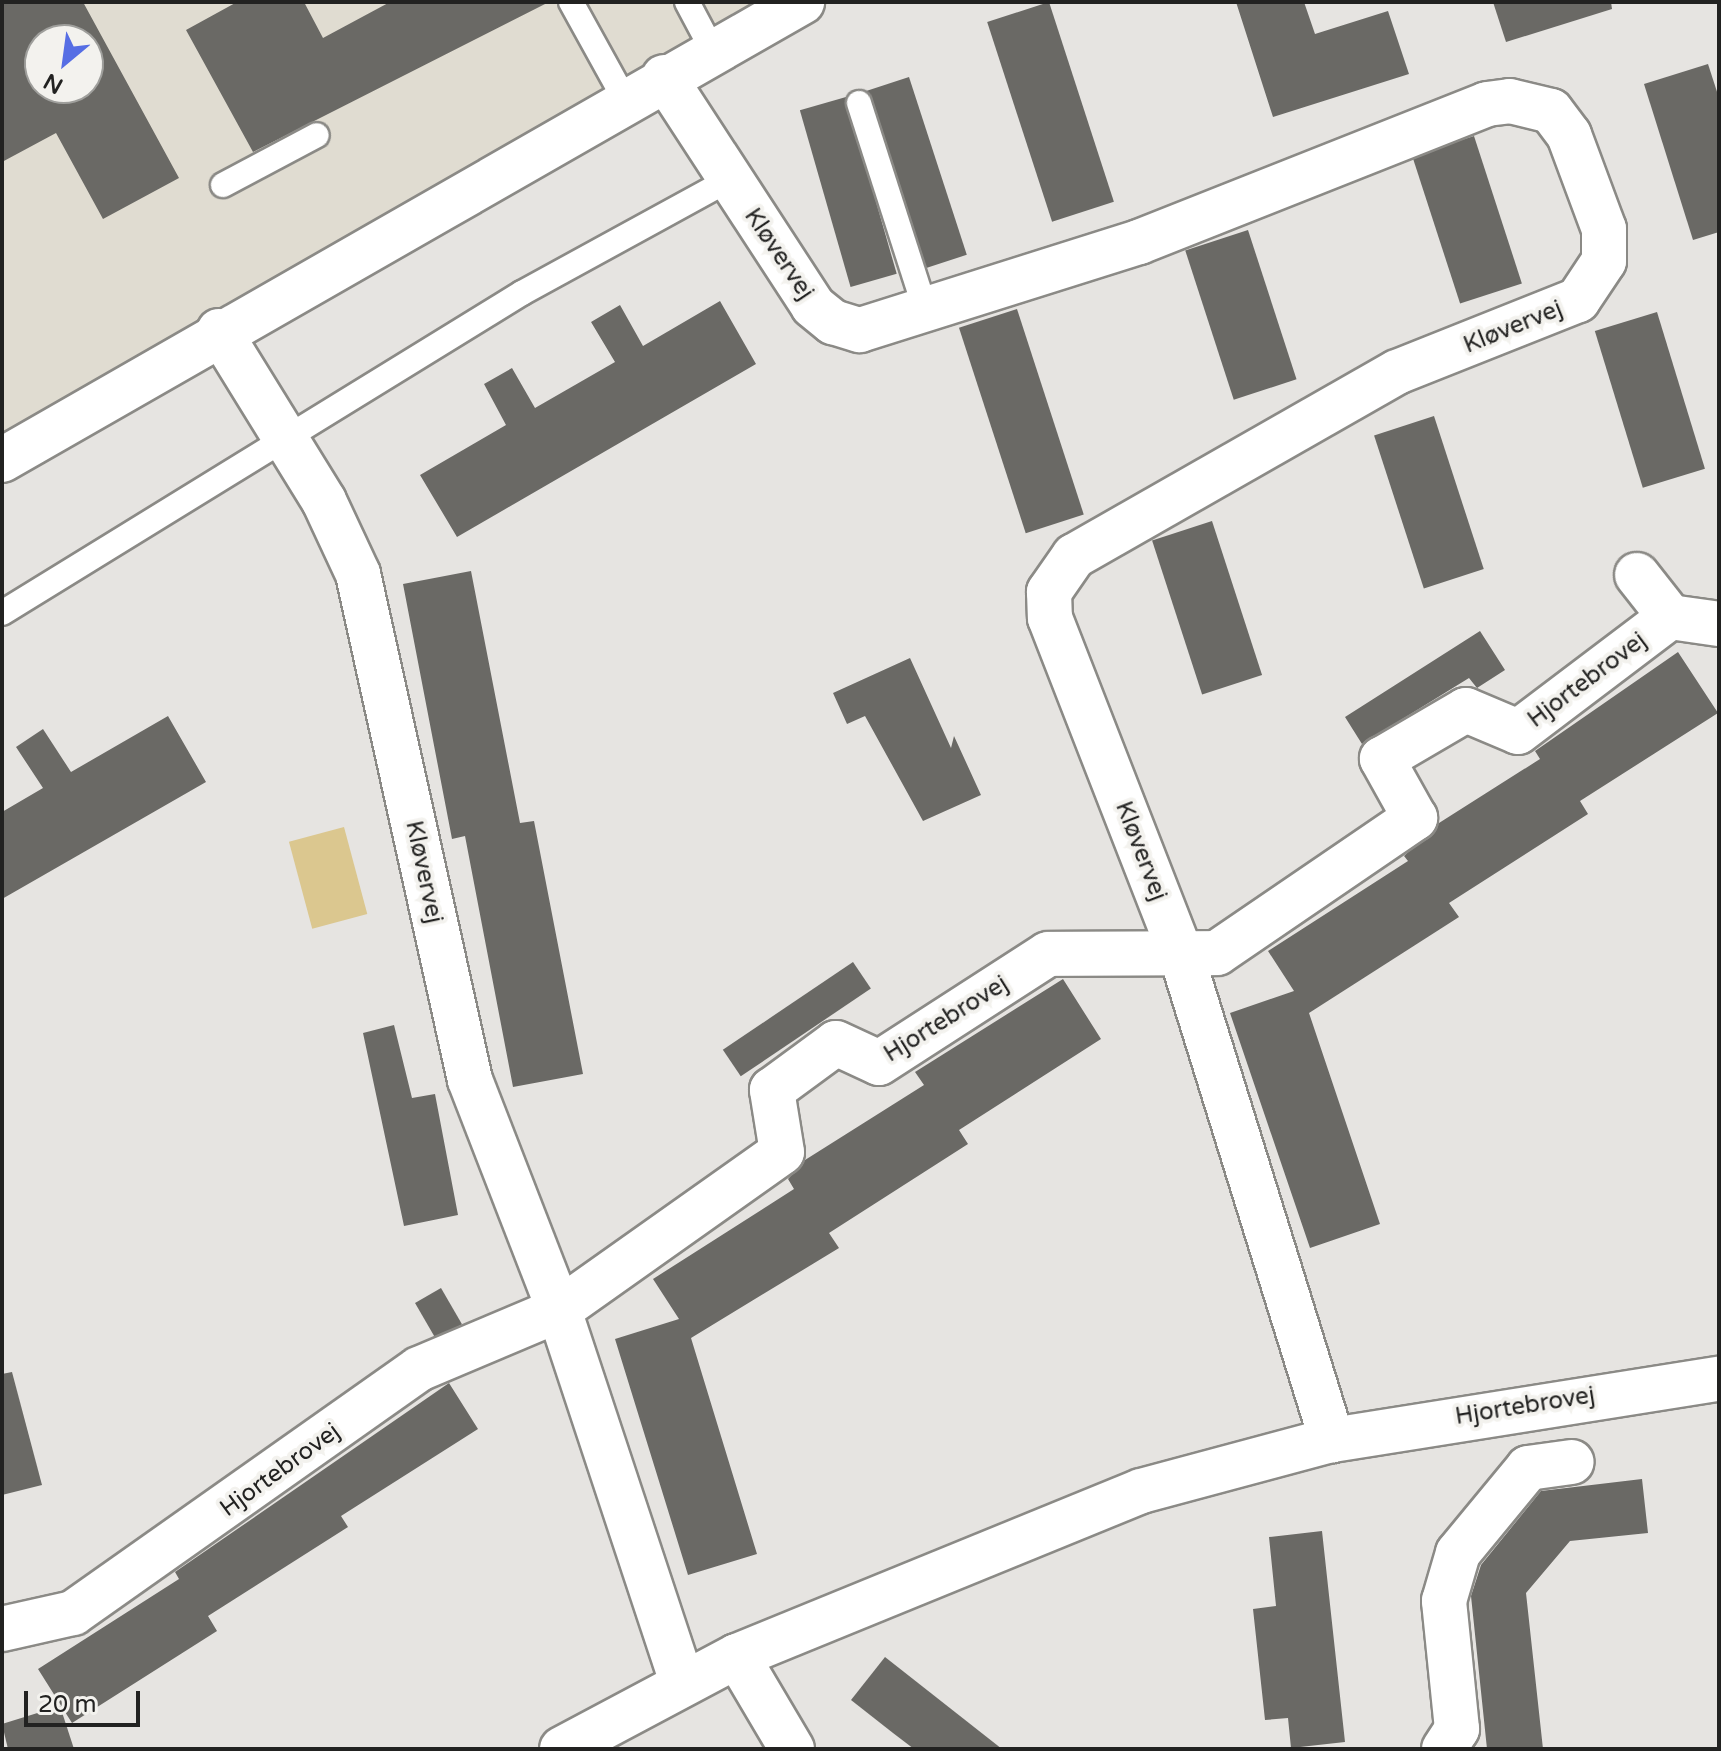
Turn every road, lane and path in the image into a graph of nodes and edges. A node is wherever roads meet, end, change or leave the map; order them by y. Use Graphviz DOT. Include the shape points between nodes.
graph roads {
  1 [pos="571,2"];
  2 [pos="687,2"];
  3 [pos="802,2"];
  4 [pos="713,51"];
  5 [pos="664,77"];
  6 [pos="625,100"];
  7 [pos="859,103"];
  8 [pos="317,135"];
  9 [pos="730,179"];
  10 [pos="223,185"];
  11 [pos="925,309"];
  12 [pos="219,331"];
  13 [pos="285,439"];
  14 [pos="2,460"];
  15 [pos="1637,575"];
  16 [pos="2,613"];
  17 [pos="1670,617"];
  18 [pos="1719,624"];
  19 [pos="1182,957"];
  20 [pos="559,1310"];
  21 [pos="1719,1379"];
  22 [pos="1332,1440"];
  23 [pos="1572,1462"];
  24 [pos="2,1629"];
  25 [pos="737,1656"];
  26 [pos="682,1683"];
  27 [pos="562,1749"];
  28 [pos="792,1749"];
  29 [pos="1444,1749"];
  1 -- 6 [label="lane"];
  2 -- 4 [label="lane"];
  3 -- 4 [label="street"];
  4 -- 5 [label="street"];
  5 -- 6 [label="street"];
  5 -- 9 [label="street, Kløvervej"];
  6 -- 12 [label="street"];
  7 -- 11 [label="lane"];
  8 -- 10 [label="lane"];
  9 -- 11 [label="street, Kløvervej" via="813,306 833,322 860,330"];
  9 -- 13 [label="lane" via="522,293"];
  11 -- 19 [label="street, Kløvervej" via="1139,242 1487,104 1510,101 1551,111 1569,135 1604,229 1604,261 1578,300 1397,372 1074,556 1049,592 1050,618"];
  12 -- 13 [label="street, Kløvervej"];
  12 -- 14 [label="street"];
  13 -- 16 [label="lane"];
  13 -- 20 [label="street, Kløvervej" via="324,501 358,574 470,1080"];
  15 -- 17 [label="street, Hjortebrovej"];
  17 -- 18 [label="street, Hjortebrovej"];
  17 -- 19 [label="street, Hjortebrovej" via="1518,732 1466,710 1382,759 1415,818 1217,953"];
  19 -- 20 [label="street, Hjortebrovej" via="1048,954 879,1063 836,1043 772,1090 782,1152"];
  19 -- 22 [label="street"];
  20 -- 24 [label="street, Hjortebrovej" via="419,1369 73,1613"];
  20 -- 26 [label="street"];
  21 -- 22 [label="street, Hjortebrovej"];
  22 -- 25 [label="street, Hjortebrovej" via="1141,1491"];
  23 -- 29 [label="street" via="1528,1468 1458,1553 1444,1601 1457,1729"];
  25 -- 26 [label="street, Hjortebrovej"];
  25 -- 28 [label="street"];
  26 -- 27 [label="street, Hjortebrovej"];
}
